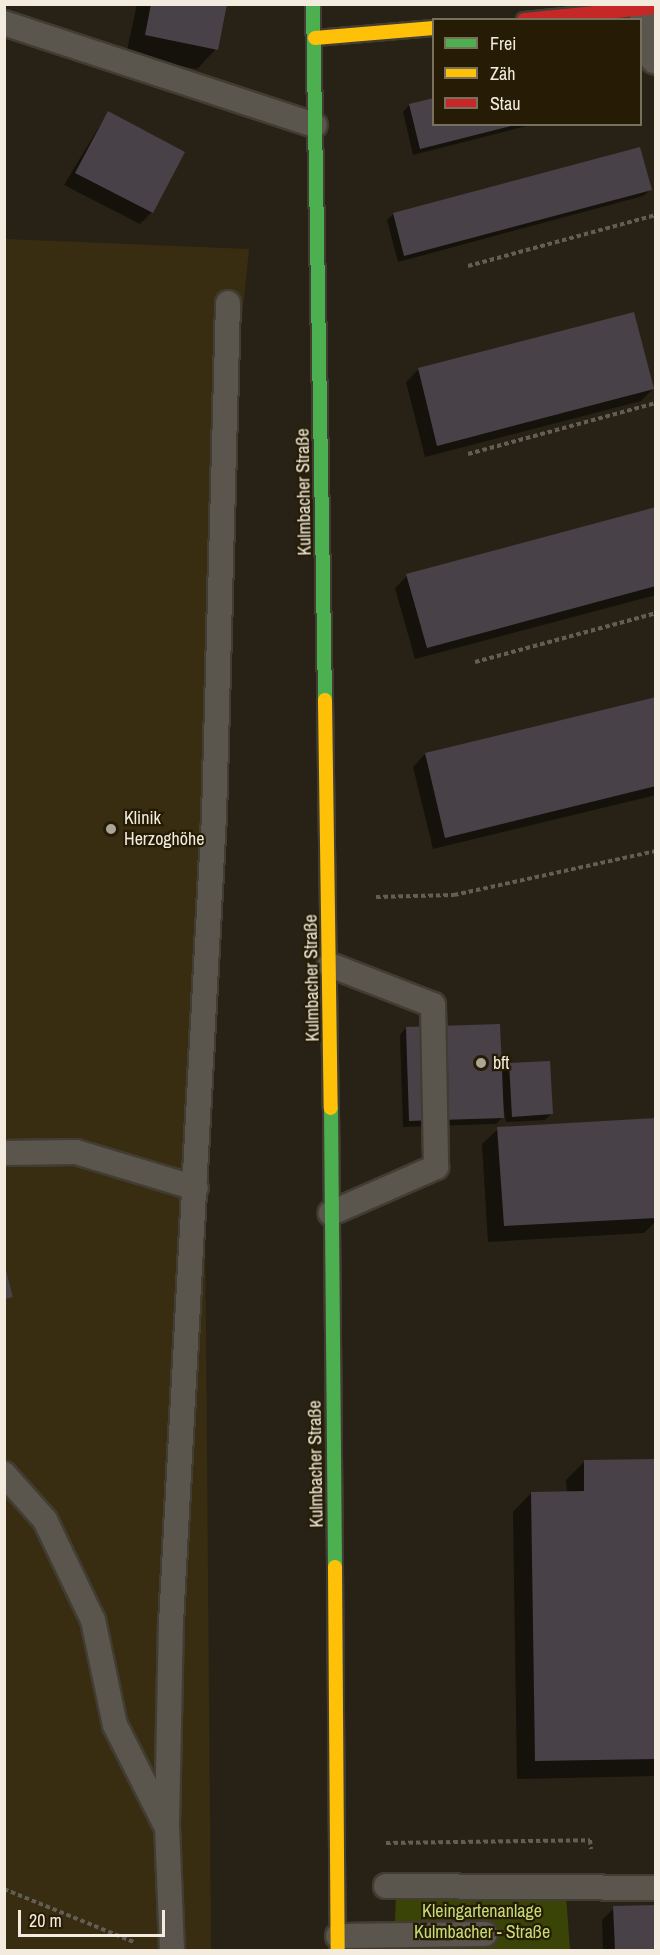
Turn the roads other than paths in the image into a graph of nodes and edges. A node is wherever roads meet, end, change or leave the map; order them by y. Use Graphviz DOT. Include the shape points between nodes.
graph roads {
  1 [pos="313,4"];
  2 [pos="650,8"];
  3 [pos="545,18"];
  4 [pos="4,23"];
  5 [pos="432,28"];
  6 [pos="315,38"];
  7 [pos="656,57"];
  8 [pos="315,125"];
  9 [pos="228,303"];
  10 [pos="330,965"];
  11 [pos="4,1153"];
  12 [pos="196,1188"];
  13 [pos="332,1213"];
  14 [pos="4,1474"];
  15 [pos="166,1826"];
  16 [pos="386,1886"];
  17 [pos="656,1888"];
  18 [pos="485,1934"];
  19 [pos="338,1943"];
  20 [pos="172,1950"];
  1 -- 6 [label="main road, Kulmbacher Straße"];
  2 -- 3 [label="main road"];
  2 -- 7 [label="street"];
  4 -- 8 [label="lane"];
  5 -- 6 [label="main road"];
  6 -- 8 [label="main road, Kulmbacher Straße"];
  8 -- 10 [label="main road, Kulmbacher Straße"];
  9 -- 12 [label="lane" via="214,817"];
  10 -- 13 [label="main road, Kulmbacher Straße"];
  10 -- 13 [label="lane" via="433,1005 435,1167"];
  11 -- 12 [label="lane" via="76,1152"];
  12 -- 15 [label="lane" via="190,1210"];
  13 -- 19 [label="main road, Kulmbacher Straße"];
  14 -- 15 [label="lane" via="45,1520 93,1620 115,1725"];
  15 -- 20 [label="lane"];
  16 -- 17 [label="lane"];
  18 -- 19 [label="lane"];
}
